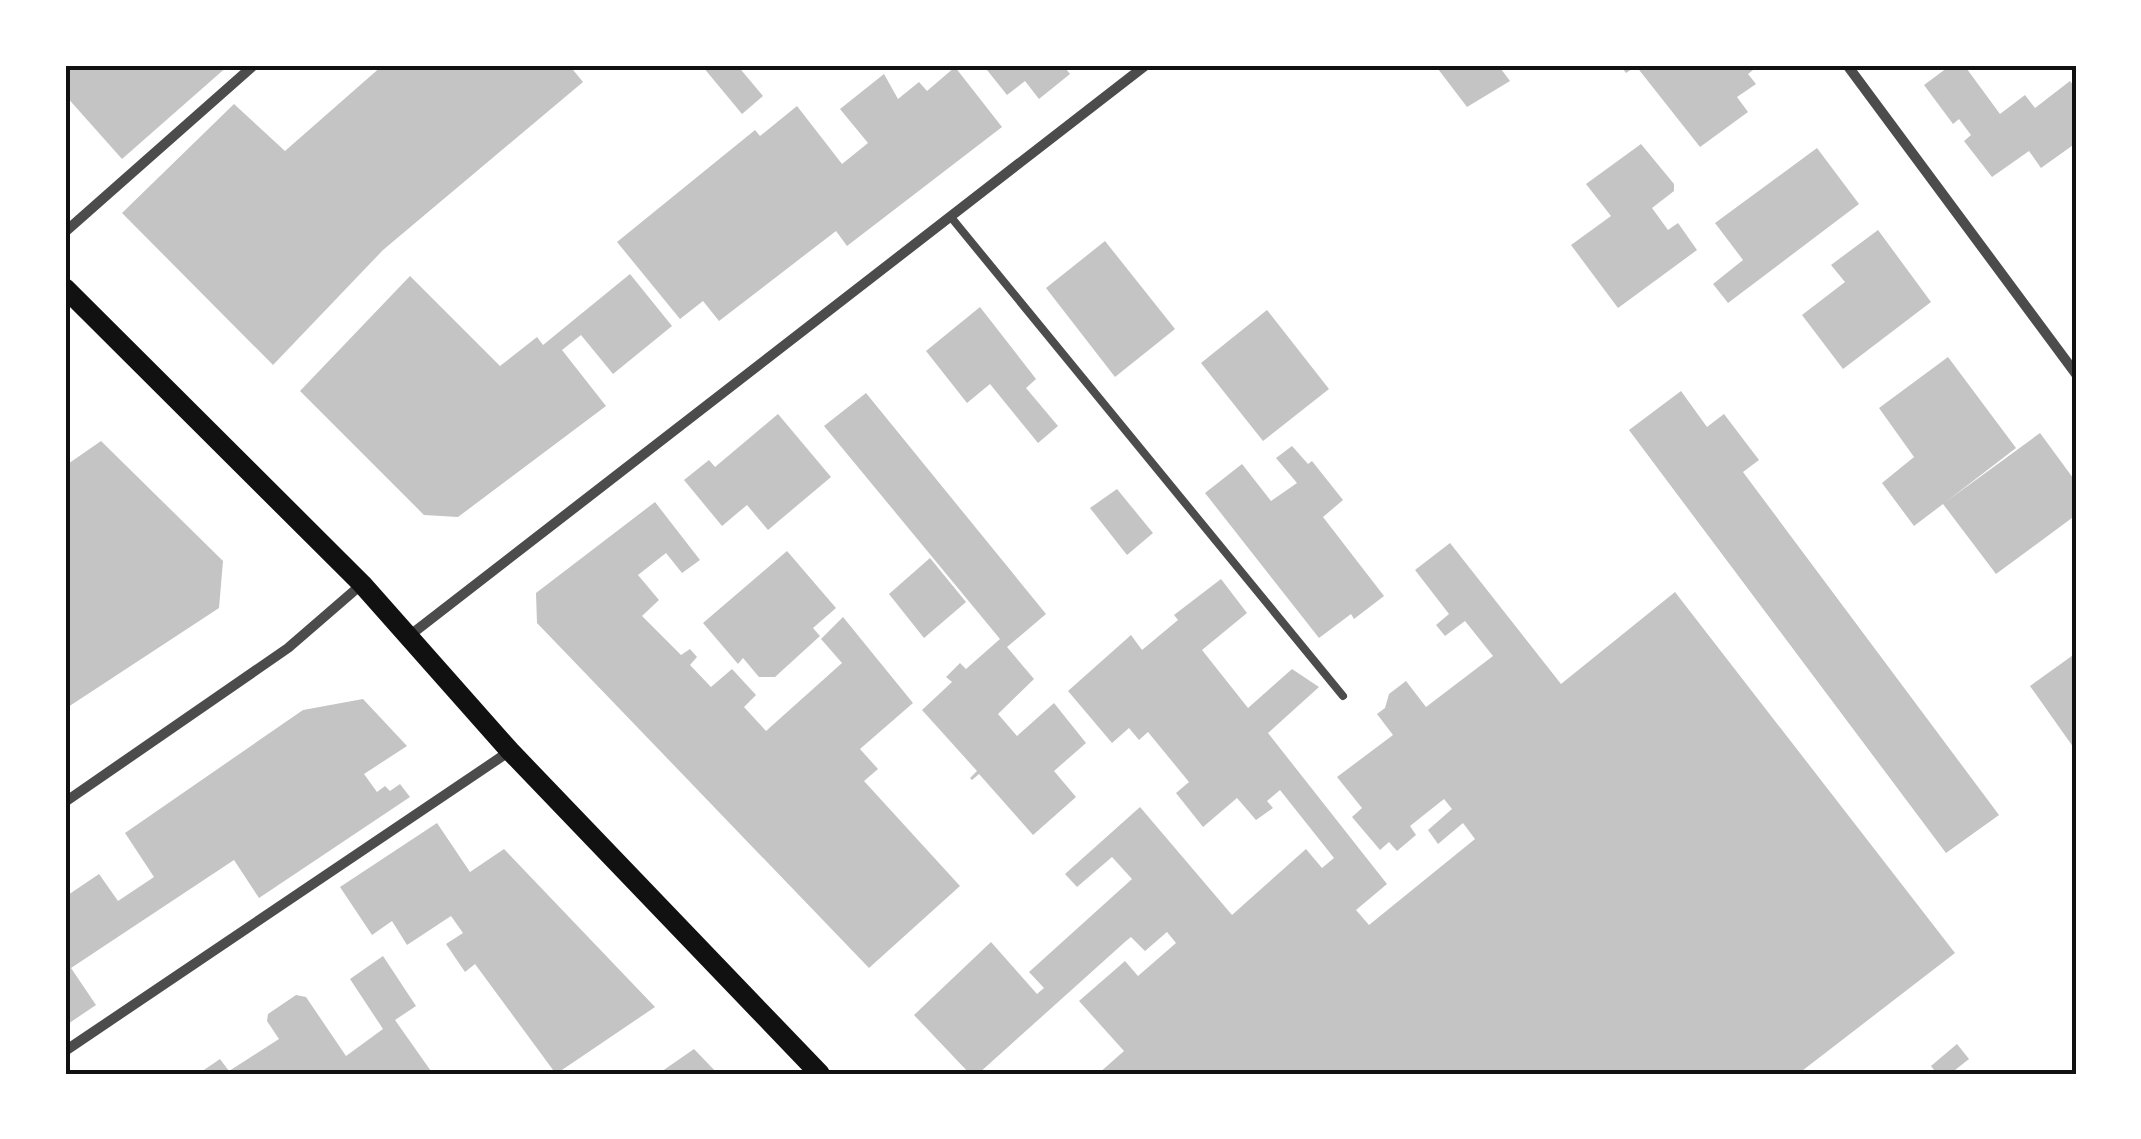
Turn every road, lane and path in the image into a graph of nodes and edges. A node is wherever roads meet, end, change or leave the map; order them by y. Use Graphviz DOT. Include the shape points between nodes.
graph roads {
  1 [pos="254,65"];
  2 [pos="1146,65"];
  3 [pos="1848,65"];
  4 [pos="950,216"];
  5 [pos="65,232"];
  6 [pos="65,288"];
  7 [pos="2076,374"];
  8 [pos="362,584"];
  9 [pos="409,636"];
  10 [pos="1343,696"];
  11 [pos="510,751"];
  12 [pos="65,802"];
  13 [pos="65,1051"];
  14 [pos="820,1074"];
  1 -- 5 [label="street"];
  2 -- 4 [label="street"];
  3 -- 7 [label="street"];
  4 -- 9 [label="street"];
  4 -- 10 [label="lane"];
  6 -- 8 [label="main road"];
  8 -- 9 [label="main road"];
  8 -- 12 [label="street" via="288,648"];
  9 -- 11 [label="main road"];
  11 -- 13 [label="street"];
  11 -- 14 [label="main road"];
}
